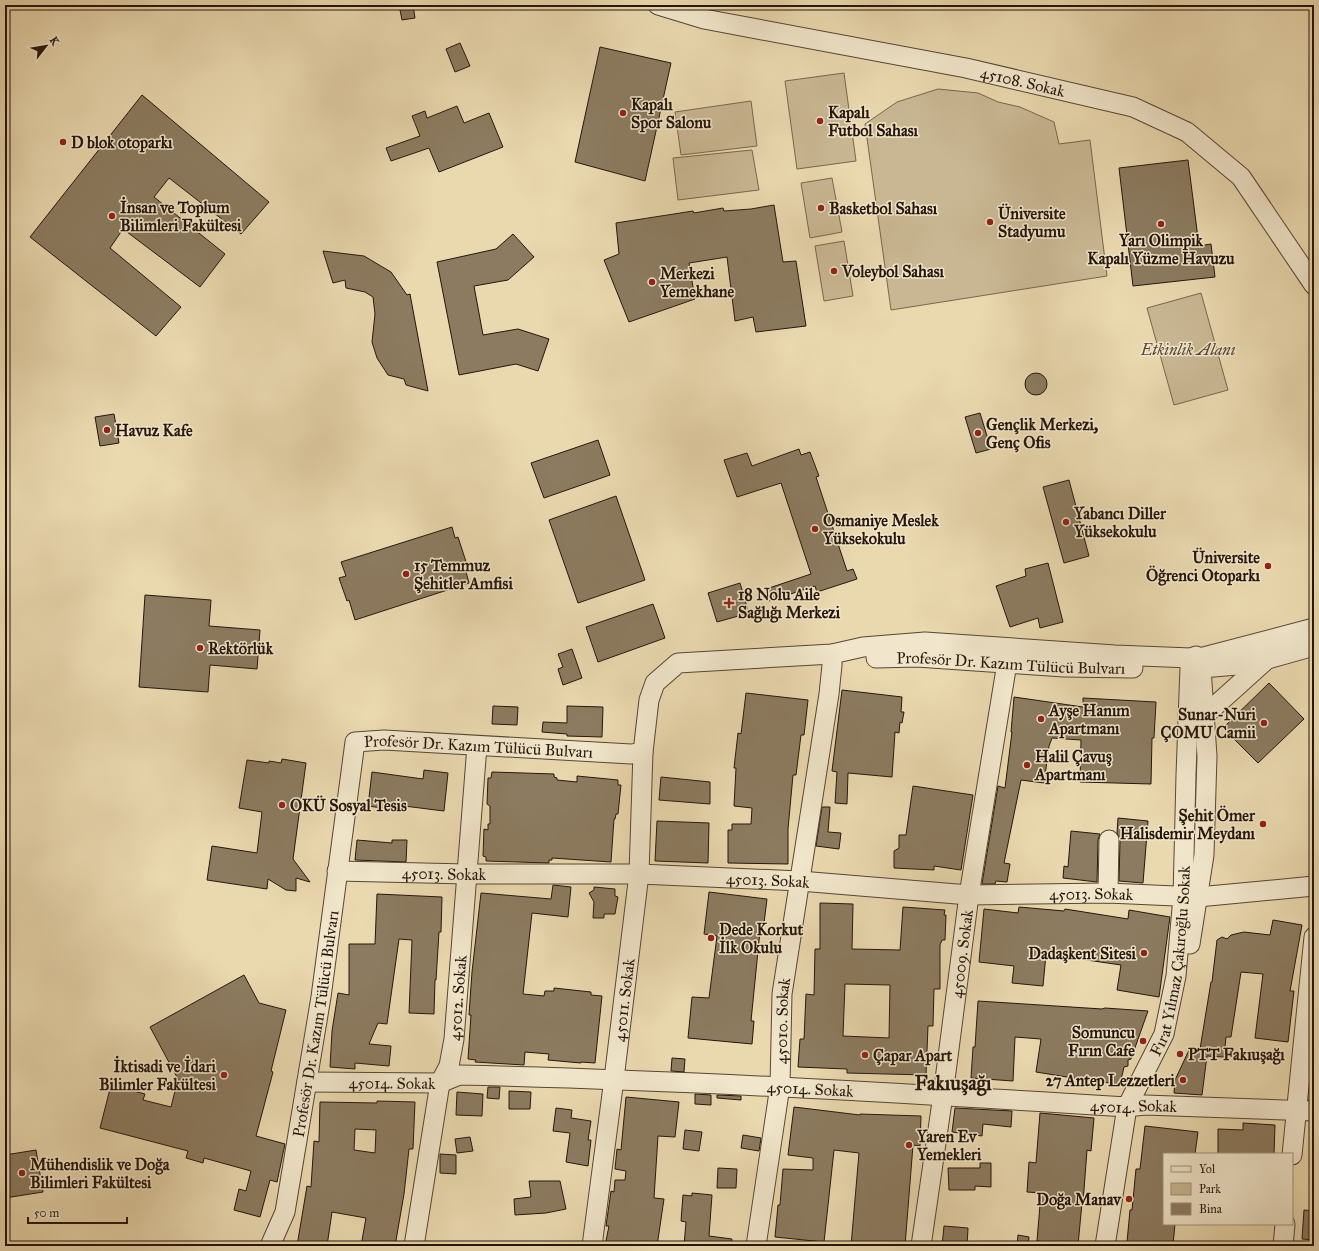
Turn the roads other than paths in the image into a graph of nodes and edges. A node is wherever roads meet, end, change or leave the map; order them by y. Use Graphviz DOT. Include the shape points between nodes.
graph roads {
  1 [pos="658,5"];
  2 [pos="1314,285"];
  3 [pos="1314,628"];
  4 [pos="1314,646"];
  5 [pos="832,654"];
  6 [pos="1268,659"];
  7 [pos="1007,663"];
  8 [pos="1193,663"];
  9 [pos="1204,715"];
  10 [pos="478,746"];
  11 [pos="643,752"];
  12 [pos="1109,840"];
  13 [pos="337,871"];
  14 [pos="467,874"];
  15 [pos="639,874"];
  16 [pos="800,881"];
  17 [pos="1314,886"];
  18 [pos="1108,893"];
  19 [pos="969,894"];
  20 [pos="1191,897"];
  21 [pos="1314,937"];
  22 [pos="614,1079"];
  23 [pos="307,1082"];
  24 [pos="440,1083"];
  25 [pos="780,1086"];
  26 [pos="943,1095"];
  27 [pos="1136,1106"];
  28 [pos="1305,1110"];
  29 [pos="1293,1153"];
  30 [pos="1285,1225"];
  31 [pos="270,1246"];
  32 [pos="414,1246"];
  33 [pos="592,1246"];
  34 [pos="756,1246"];
  35 [pos="921,1246"];
  36 [pos="1105,1246"];
  37 [pos="1283,1246"];
  1 -- 2 [label="street, 45108. Sokak" via="704,19 966,68 1133,107 1187,132 1241,177"];
  3 -- 8 [label="street, Profesör Dr. Kazım Tülücü Bulvarı"];
  4 -- 6 [label="street, Profesör Dr. Kazım Tülücü Bulvarı"];
  5 -- 7 [label="street, Profesör Dr. Kazım Tülücü Bulvarı" via="847,659 917,657"];
  5 -- 8 [label="street, Profesör Dr. Kazım Tülücü Bulvarı" via="863,647 925,642 1122,655"];
  5 -- 11 [label="street, Profesör Dr. Kazım Tülücü Bulvarı" via="678,663 654,683 649,700"];
  5 -- 16 [label="street, 45010. Sokak" via="829,694"];
  6 -- 8 [label="street, Profesör Dr. Kazım Tülücü Bulvarı" via="1250,664"];
  6 -- 9 [label="street"];
  7 -- 8 [label="street, Profesör Dr. Kazım Tülücü Bulvarı" via="1180,670"];
  7 -- 19 [label="street, 45009. Sokak"];
  8 -- 9 [label="street, Fırat Yılmaz Çakıroğlu Sokak"];
  8 -- 20 [label="street, Fırat Yılmaz Çakıroğlu Sokak" via="1186,767"];
  9 -- 20 [label="street, Fırat Yılmaz Çakıroğlu Sokak" via="1207,756 1204,847"];
  10 -- 11 [label="street, Profesör Dr. Kazım Tülücü Bulvarı" via="631,754"];
  10 -- 13 [label="street, Profesör Dr. Kazım Tülücü Bulvarı" via="384,740 355,742"];
  10 -- 14 [label="street, 45012. Sokak"];
  11 -- 15 [label="street, 45011. Sokak"];
  12 -- 18 [label="street"];
  13 -- 14 [label="street, 45013. Sokak"];
  13 -- 23 [label="street, Profesör Dr. Kazım Tülücü Bulvarı"];
  14 -- 15 [label="street, 45013. Sokak"];
  14 -- 24 [label="street, 45012. Sokak" via="454,1039 449,1066"];
  15 -- 16 [label="street, 45013. Sokak"];
  15 -- 22 [label="street, 45011. Sokak"];
  16 -- 19 [label="street, 45013. Sokak"];
  16 -- 25 [label="street, 45010. Sokak" via="782,994"];
  17 -- 20 [label="street, 45013. Sokak"];
  18 -- 19 [label="street, 45013. Sokak"];
  18 -- 20 [label="street, 45013. Sokak"];
  19 -- 26 [label="street, 45009. Sokak"];
  20 -- 27 [label="street, Fırat Yılmaz Çakıroğlu Sokak" via="1185,976 1166,1051"];
  21 -- 28 [label="street"];
  22 -- 24 [label="street, 45014. Sokak" via="459,1075"];
  22 -- 25 [label="street, 45014. Sokak"];
  22 -- 33 [label="street, 45011. Sokak"];
  23 -- 24 [label="street, 45014. Sokak"];
  23 -- 31 [label="street, Profesör Dr. Kazım Tülücü Bulvarı" via="285,1212"];
  24 -- 32 [label="street, 45012. Sokak"];
  25 -- 26 [label="street, 45014. Sokak"];
  25 -- 34 [label="street, 45010. Sokak"];
  26 -- 27 [label="street, 45014. Sokak"];
  26 -- 35 [label="street, 45009. Sokak"];
  27 -- 28 [label="street, 45014. Sokak"];
  27 -- 36 [label="street, Fırat Yılmaz Çakıroğlu Sokak"];
  28 -- 29 [label="street"];
  30 -- 37 [label="street"];
}
